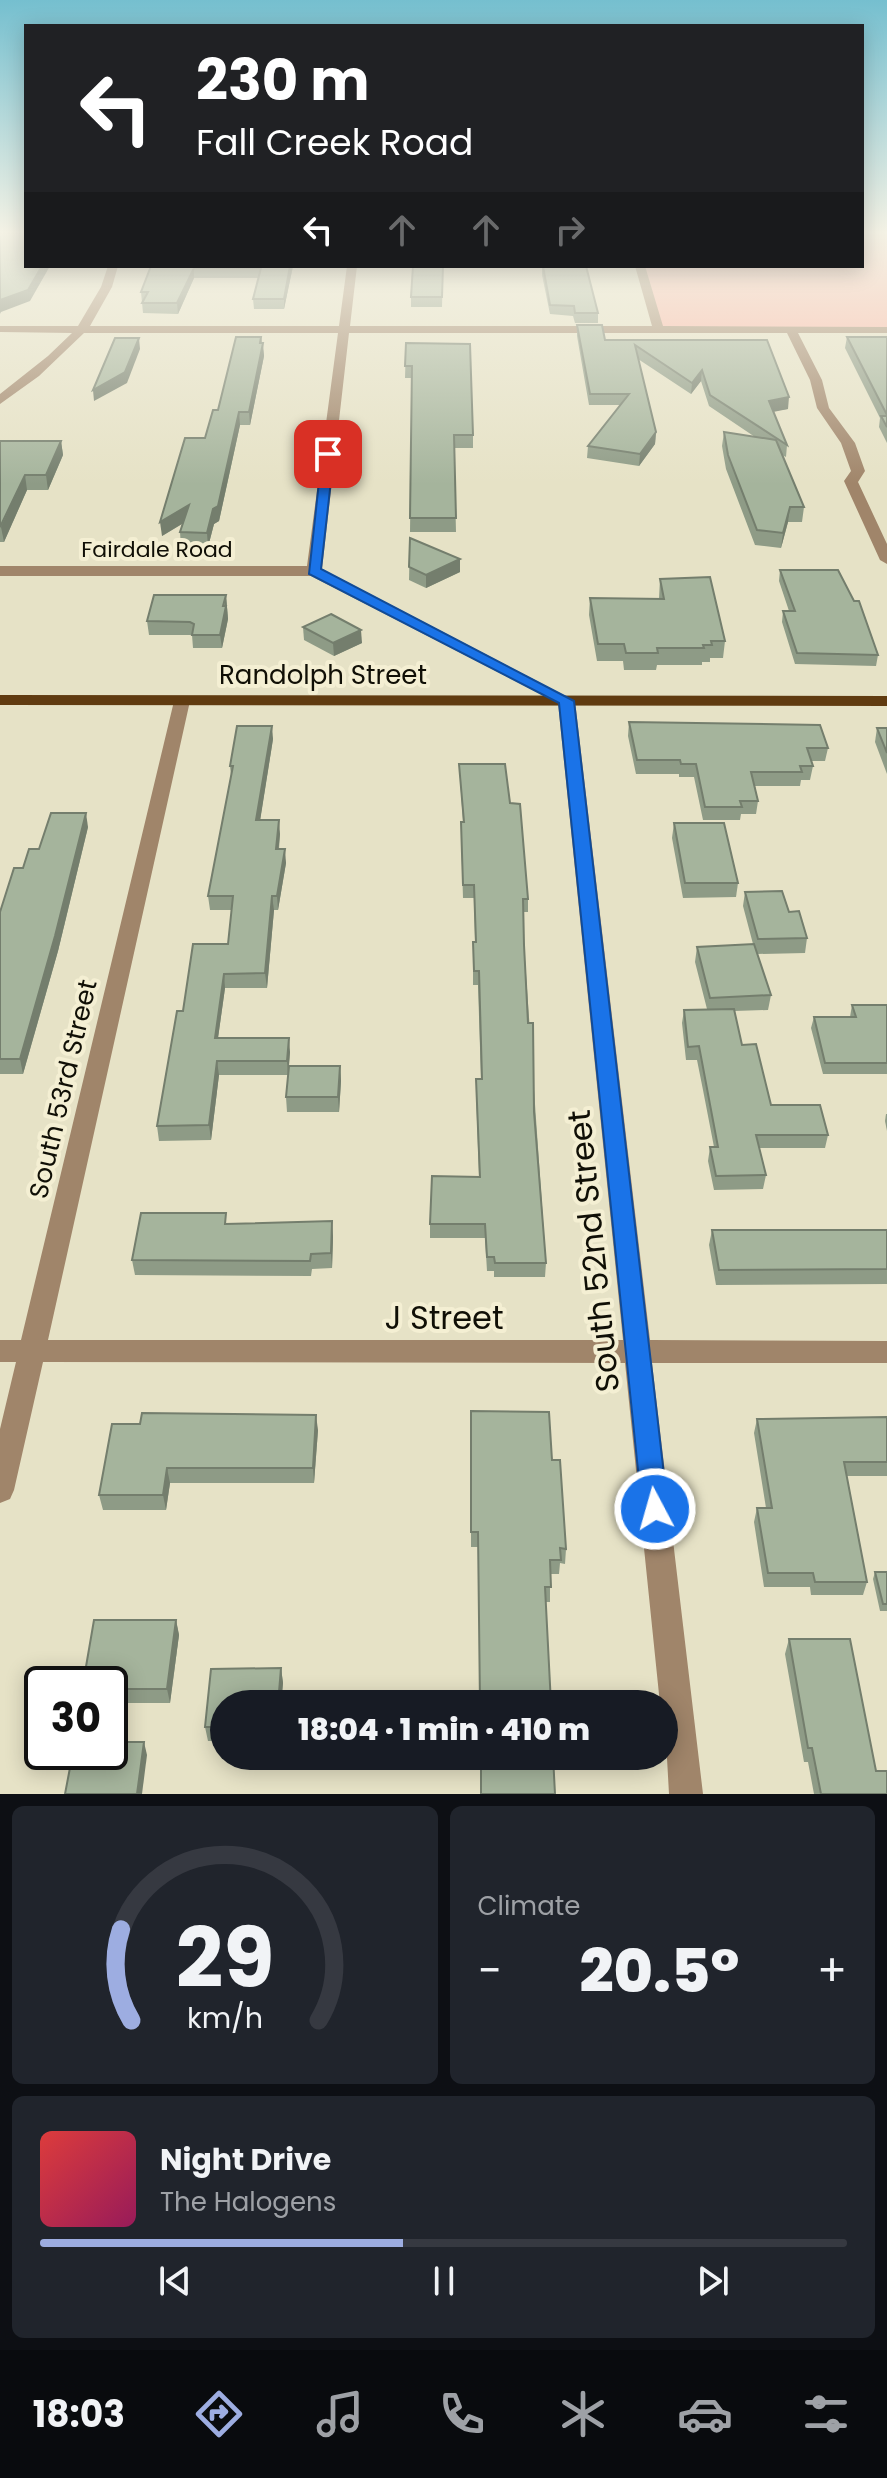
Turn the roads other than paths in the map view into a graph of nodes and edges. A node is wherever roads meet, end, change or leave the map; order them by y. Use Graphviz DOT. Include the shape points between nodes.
graph roads {
  1 [pos="88,317"];
  2 [pos="346,317"];
  3 [pos="654,317"];
  4 [pos="0,329"];
  5 [pos="80,329"];
  6 [pos="344,329"];
  7 [pos="658,329"];
  8 [pos="791,330"];
  9 [pos="887,330"];
  10 [pos="0,400"];
  11 [pos="887,560"];
  12 [pos="0,571"];
  13 [pos="314,571"];
  14 [pos="0,700"];
  15 [pos="181,701"];
  16 [pos="566,701"];
  17 [pos="887,701"];
  18 [pos="0,1351"];
  19 [pos="32,1351"];
  20 [pos="638,1351"];
  21 [pos="887,1352"];
  22 [pos="0,1490"];
  23 [pos="686,1794"];
  1 -- 5 [label="street"];
  2 -- 6 [label="street"];
  3 -- 7 [label="street"];
  4 -- 5 [label="street"];
  5 -- 6 [label="street"];
  5 -- 10 [label="street"];
  6 -- 7 [label="street"];
  6 -- 13 [label="street"];
  7 -- 8 [label="street"];
  8 -- 9 [label="street"];
  8 -- 11 [label="street" via="816,380 823,408 848,443 858,471 851,481"];
  12 -- 13 [label="street, Fairdale Road"];
  13 -- 16 [label="street"];
  14 -- 15 [label="main road, Randolph Street"];
  15 -- 16 [label="main road, Randolph Street"];
  15 -- 19 [label="street, South 53rd Street"];
  16 -- 17 [label="main road, Randolph Street"];
  16 -- 20 [label="street, South 52nd Street"];
  18 -- 19 [label="street, J Street"];
  19 -- 20 [label="street, J Street"];
  19 -- 22 [label="street, South 53rd Street"];
  20 -- 21 [label="street, J Street"];
  20 -- 23 [label="street, South 52nd Street"];
}
